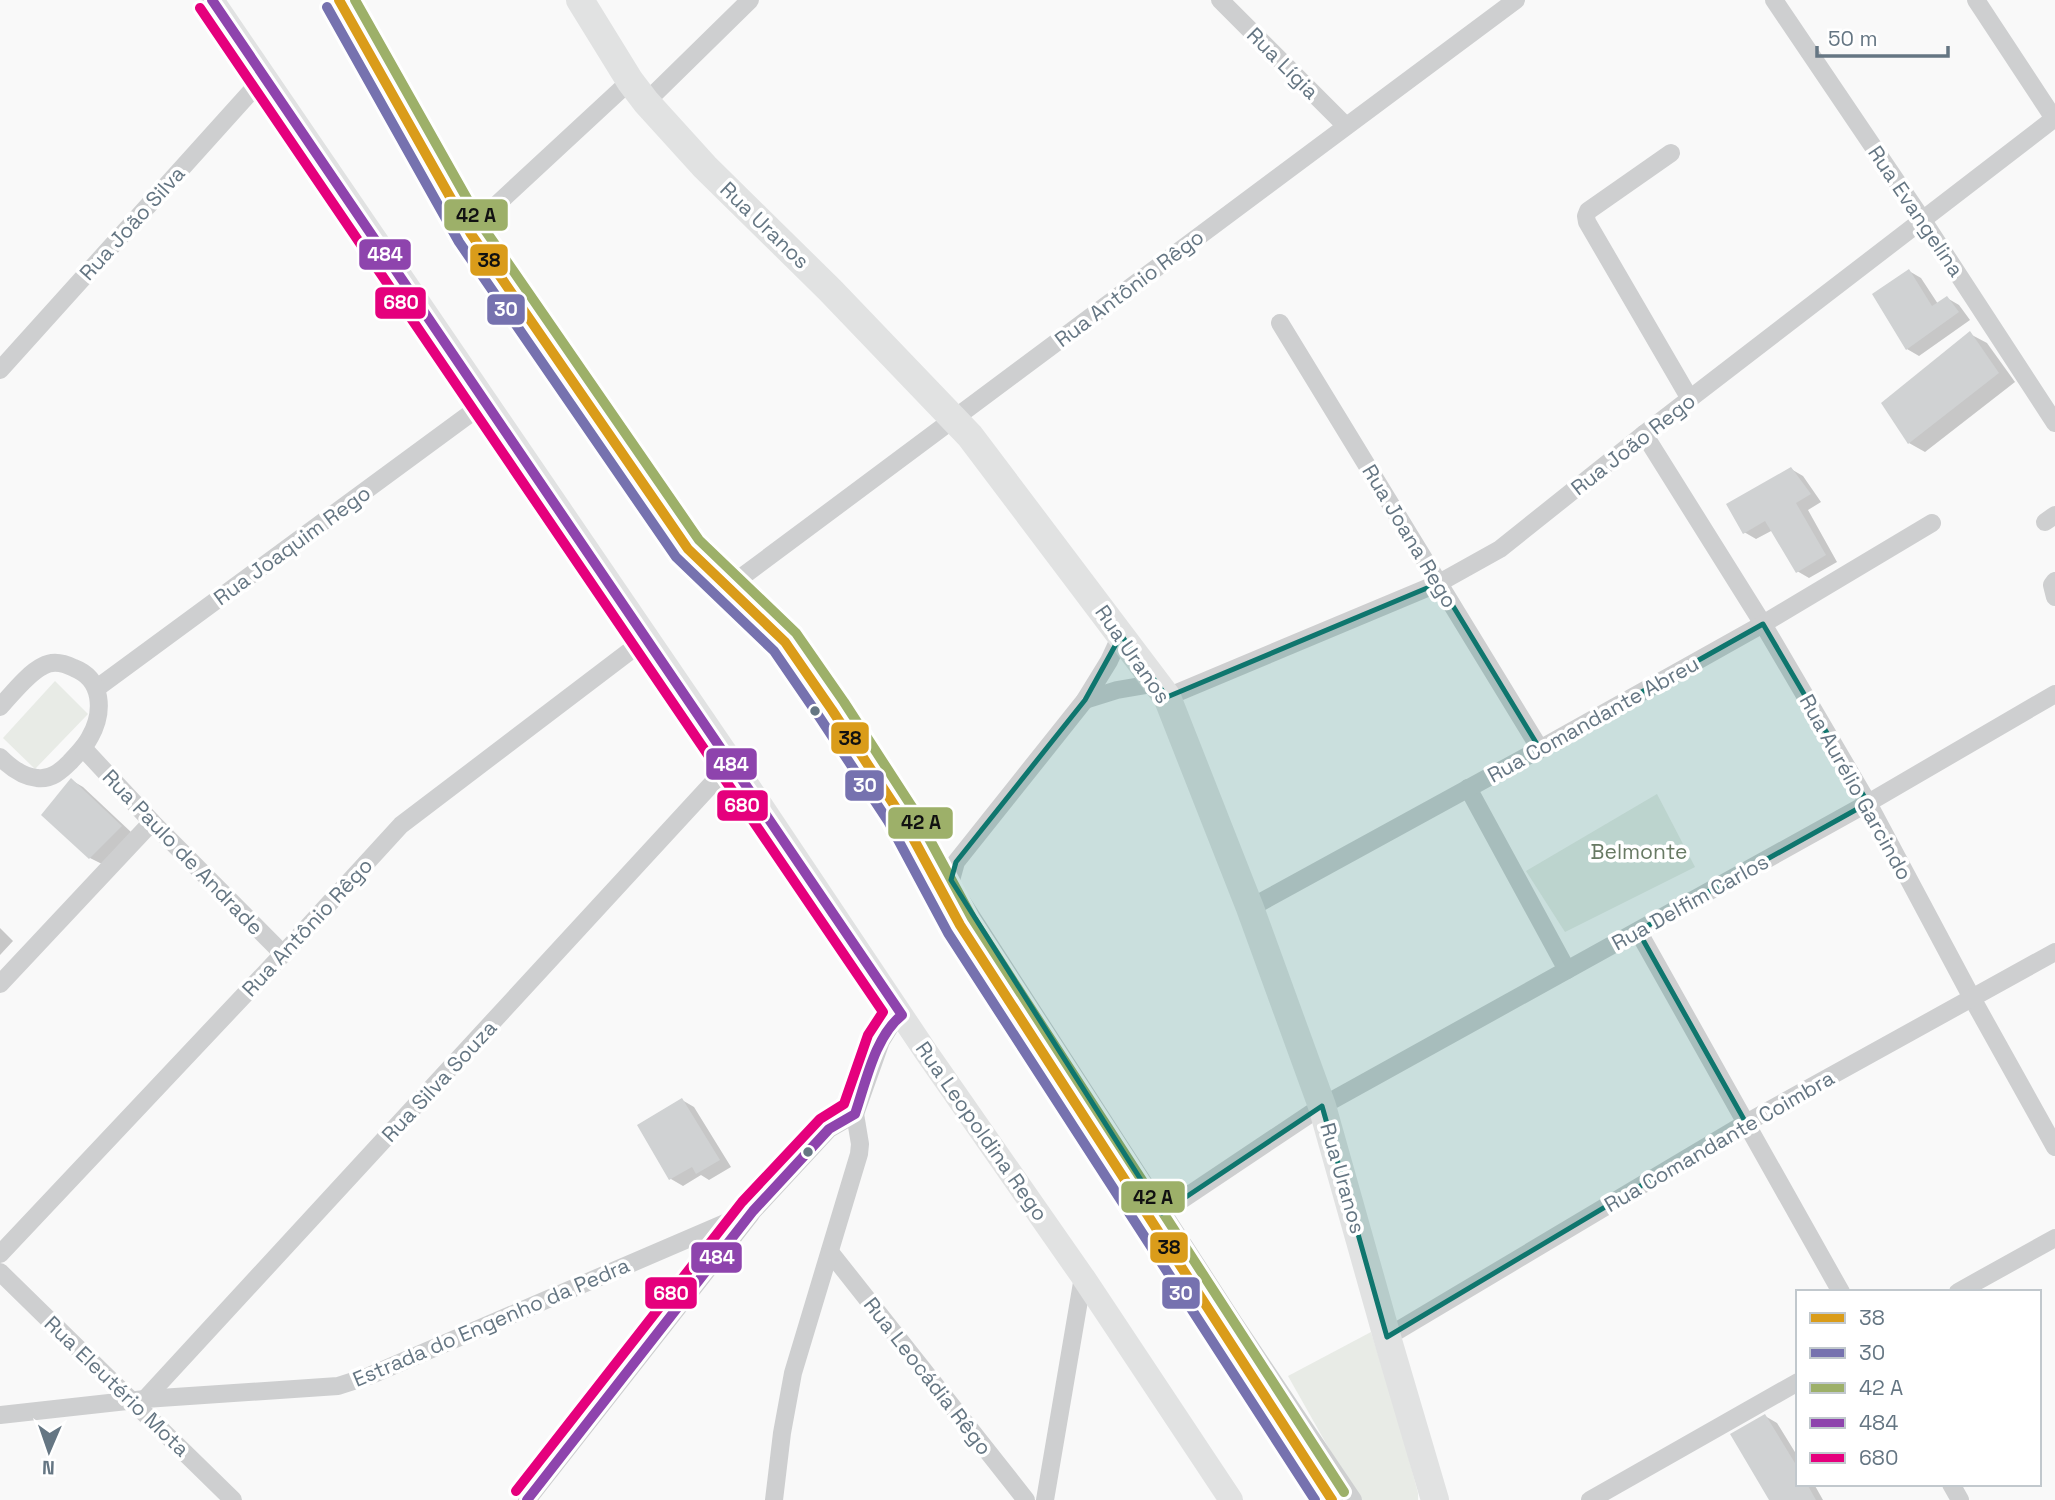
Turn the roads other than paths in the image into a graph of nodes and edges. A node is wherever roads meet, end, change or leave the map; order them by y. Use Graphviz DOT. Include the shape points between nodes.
graph roads {
  1 [pos="212,0"];
  2 [pos="580,0"];
  3 [pos="750,0"];
  4 [pos="1220,0"];
  5 [pos="1516,0"];
  6 [pos="1774,0"];
  7 [pos="1976,0"];
  8 [pos="264,77"];
  9 [pos="638,91"];
  10 [pos="2055,119"];
  11 [pos="1346,126"];
  12 [pos="1671,153"];
  13 [pos="1922,219"];
  14 [pos="480,220"];
  15 [pos="1280,323"];
  16 [pos="0,370"];
  17 [pos="1690,400"];
  18 [pos="486,402"];
  19 [pos="954,418"];
  20 [pos="2055,423"];
  21 [pos="1644,434"];
  22 [pos="1932,523"];
  23 [pos="743,576"];
  24 [pos="2055,581"];
  25 [pos="1439,583"];
  26 [pos="2055,597"];
  27 [pos="1763,624"];
  28 [pos="1121,635"];
  29 [pos="647,638"];
  30 [pos="97,688"];
  31 [pos="1162,690"];
  32 [pos="2055,694"];
  33 [pos="1085,700"];
  34 [pos="0,707"];
  35 [pos="83,748"];
  36 [pos="1540,749"];
  37 [pos="0,757"];
  38 [pos="732,762"];
  39 [pos="1468,788"];
  40 [pos="1868,803"];
  41 [pos="152,822"];
  42 [pos="1250,908"];
  43 [pos="1638,931"];
  44 [pos="2055,953"];
  45 [pos="283,954"];
  46 [pos="1567,970"];
  47 [pos="0,984"];
  48 [pos="1972,998"];
  49 [pos="902,1015"];
  50 [pos="1322,1106"];
  51 [pos="855,1114"];
  52 [pos="1746,1123"];
  53 [pos="2055,1147"];
  54 [pos="753,1211"];
  55 [pos="1162,1213"];
  56 [pos="2055,1238"];
  57 [pos="830,1252"];
  58 [pos="0,1254"];
  59 [pos="0,1272"];
  60 [pos="1083,1277"];
  61 [pos="1840,1290"];
  62 [pos="1962,1290"];
  63 [pos="1387,1337"];
  64 [pos="1796,1383"];
  65 [pos="139,1400"];
  66 [pos="0,1415"];
  67 [pos="1432,1495"];
  68 [pos="233,1500"];
  69 [pos="527,1500"];
  70 [pos="775,1500"];
  71 [pos="1027,1500"];
  72 [pos="1045,1500"];
  73 [pos="1231,1500"];
  74 [pos="1353,1500"];
  75 [pos="1590,1500"];
  1 -- 8 [label="main road, Rua Leopoldina Rego"];
  2 -- 9 [label="main road, Rua Uranos"];
  3 -- 9 [label="street"];
  4 -- 11 [label="street, Rua Lígia"];
  5 -- 11 [label="street, Rua Antônio Rêgo"];
  6 -- 13 [label="street, Rua Evangelina"];
  7 -- 10 [label="street"];
  8 -- 16 [label="street, Rua João Silva"];
  8 -- 18 [label="main road, Rua Leopoldina Rego"];
  9 -- 14 [label="street"];
  9 -- 19 [label="main road, Rua Uranos" via="705,167"];
  10 -- 13 [label="street, Rua João Rego"];
  11 -- 19 [label="street, Rua Antônio Rêgo"];
  12 -- 17 [label="street" via="1586,216"];
  13 -- 17 [label="street, Rua João Rego"];
  13 -- 20 [label="street, Rua Evangelina"];
  15 -- 25 [label="street, Rua Joana Rego"];
  17 -- 21 [label="street, Rua João Rego"];
  18 -- 29 [label="main road, Rua Leopoldina Rego"];
  18 -- 30 [label="street, Rua Joaquim Rego"];
  19 -- 23 [label="street, Rua Antônio Rêgo"];
  19 -- 28 [label="main road, Rua Uranos"];
  21 -- 25 [label="street, Rua João Rego" via="1500,549"];
  21 -- 27 [label="street, Rua Aurélio Garcindo"];
  22 -- 27 [label="street, Rua Comandante Abreu"];
  24 -- 26 [label="street"];
  25 -- 31 [label="street, Rua João Rego"];
  25 -- 36 [label="street, Rua Joana Rego"];
  27 -- 36 [label="street, Rua Comandante Abreu"];
  27 -- 40 [label="street, Rua Aurélio Garcindo"];
  28 -- 31 [label="main road, Rua Uranos"];
  28 -- 33 [label="street"];
  29 -- 38 [label="main road, Rua Leopoldina Rego"];
  29 -- 45 [label="street, Rua Antônio Rêgo" via="401,825"];
  30 -- 34 [label="street" via="82,671 54,662 41,666"];
  30 -- 35 [label="street" via="96,722"];
  31 -- 33 [label="street, Rua João Rego" via="1117,690"];
  31 -- 42 [label="main road, Rua Uranos"];
  32 -- 40 [label="street, Rua Delfim Carlos"];
  33 -- 55 [label="street" via="956,862 951,880"];
  35 -- 37 [label="street" via="49,777 24,775"];
  35 -- 41 [label="street, Rua Paulo de Andrade"];
  36 -- 39 [label="street, Rua Comandante Abreu"];
  38 -- 49 [label="main road, Rua Leopoldina Rego"];
  38 -- 65 [label="street, Rua Silva Souza"];
  39 -- 42 [label="street, Rua Comandante Abreu"];
  39 -- 46 [label="street"];
  40 -- 43 [label="street, Rua Delfim Carlos"];
  40 -- 48 [label="street, Rua Aurélio Garcindo"];
  41 -- 45 [label="street, Rua Paulo de Andrade"];
  41 -- 47 [label="street"];
  42 -- 50 [label="main road, Rua Uranos"];
  43 -- 46 [label="street, Rua Delfim Carlos"];
  43 -- 52 [label="street"];
  44 -- 48 [label="street, Rua Comandante Coimbra"];
  45 -- 58 [label="street, Rua Antônio Rêgo"];
  46 -- 50 [label="street, Rua Delfim Carlos"];
  48 -- 52 [label="street, Rua Comandante Coimbra"];
  48 -- 53 [label="street, Rua Aurélio Garcindo"];
  49 -- 51 [label="street" via="881,1041"];
  49 -- 60 [label="main road, Rua Leopoldina Rego"];
  50 -- 55 [label="street, Rua Delfim Carlos"];
  50 -- 63 [label="main road, Rua Uranos"];
  51 -- 54 [label="street, Estrada do Engenho da Pedra" via="829,1129"];
  51 -- 57 [label="street" via="859,1154"];
  52 -- 61 [label="street"];
  52 -- 63 [label="street, Rua Comandante Coimbra"];
  54 -- 65 [label="street, Estrada do Engenho da Pedra" via="369,1377 338,1386"];
  54 -- 69 [label="street"];
  55 -- 74 [label="street"];
  56 -- 62 [label="street"];
  57 -- 70 [label="street" via="793,1373"];
  57 -- 71 [label="street, Rua Leocádia Rêgo"];
  59 -- 65 [label="street, Rua Eleutério Mota"];
  60 -- 72 [label="street"];
  60 -- 73 [label="main road, Rua Leopoldina Rego"];
  63 -- 67 [label="main road, Rua Uranos"];
  64 -- 75 [label="street"];
  65 -- 66 [label="street, Estrada do Engenho da Pedra"];
  65 -- 68 [label="street, Rua Eleutério Mota"];
}
